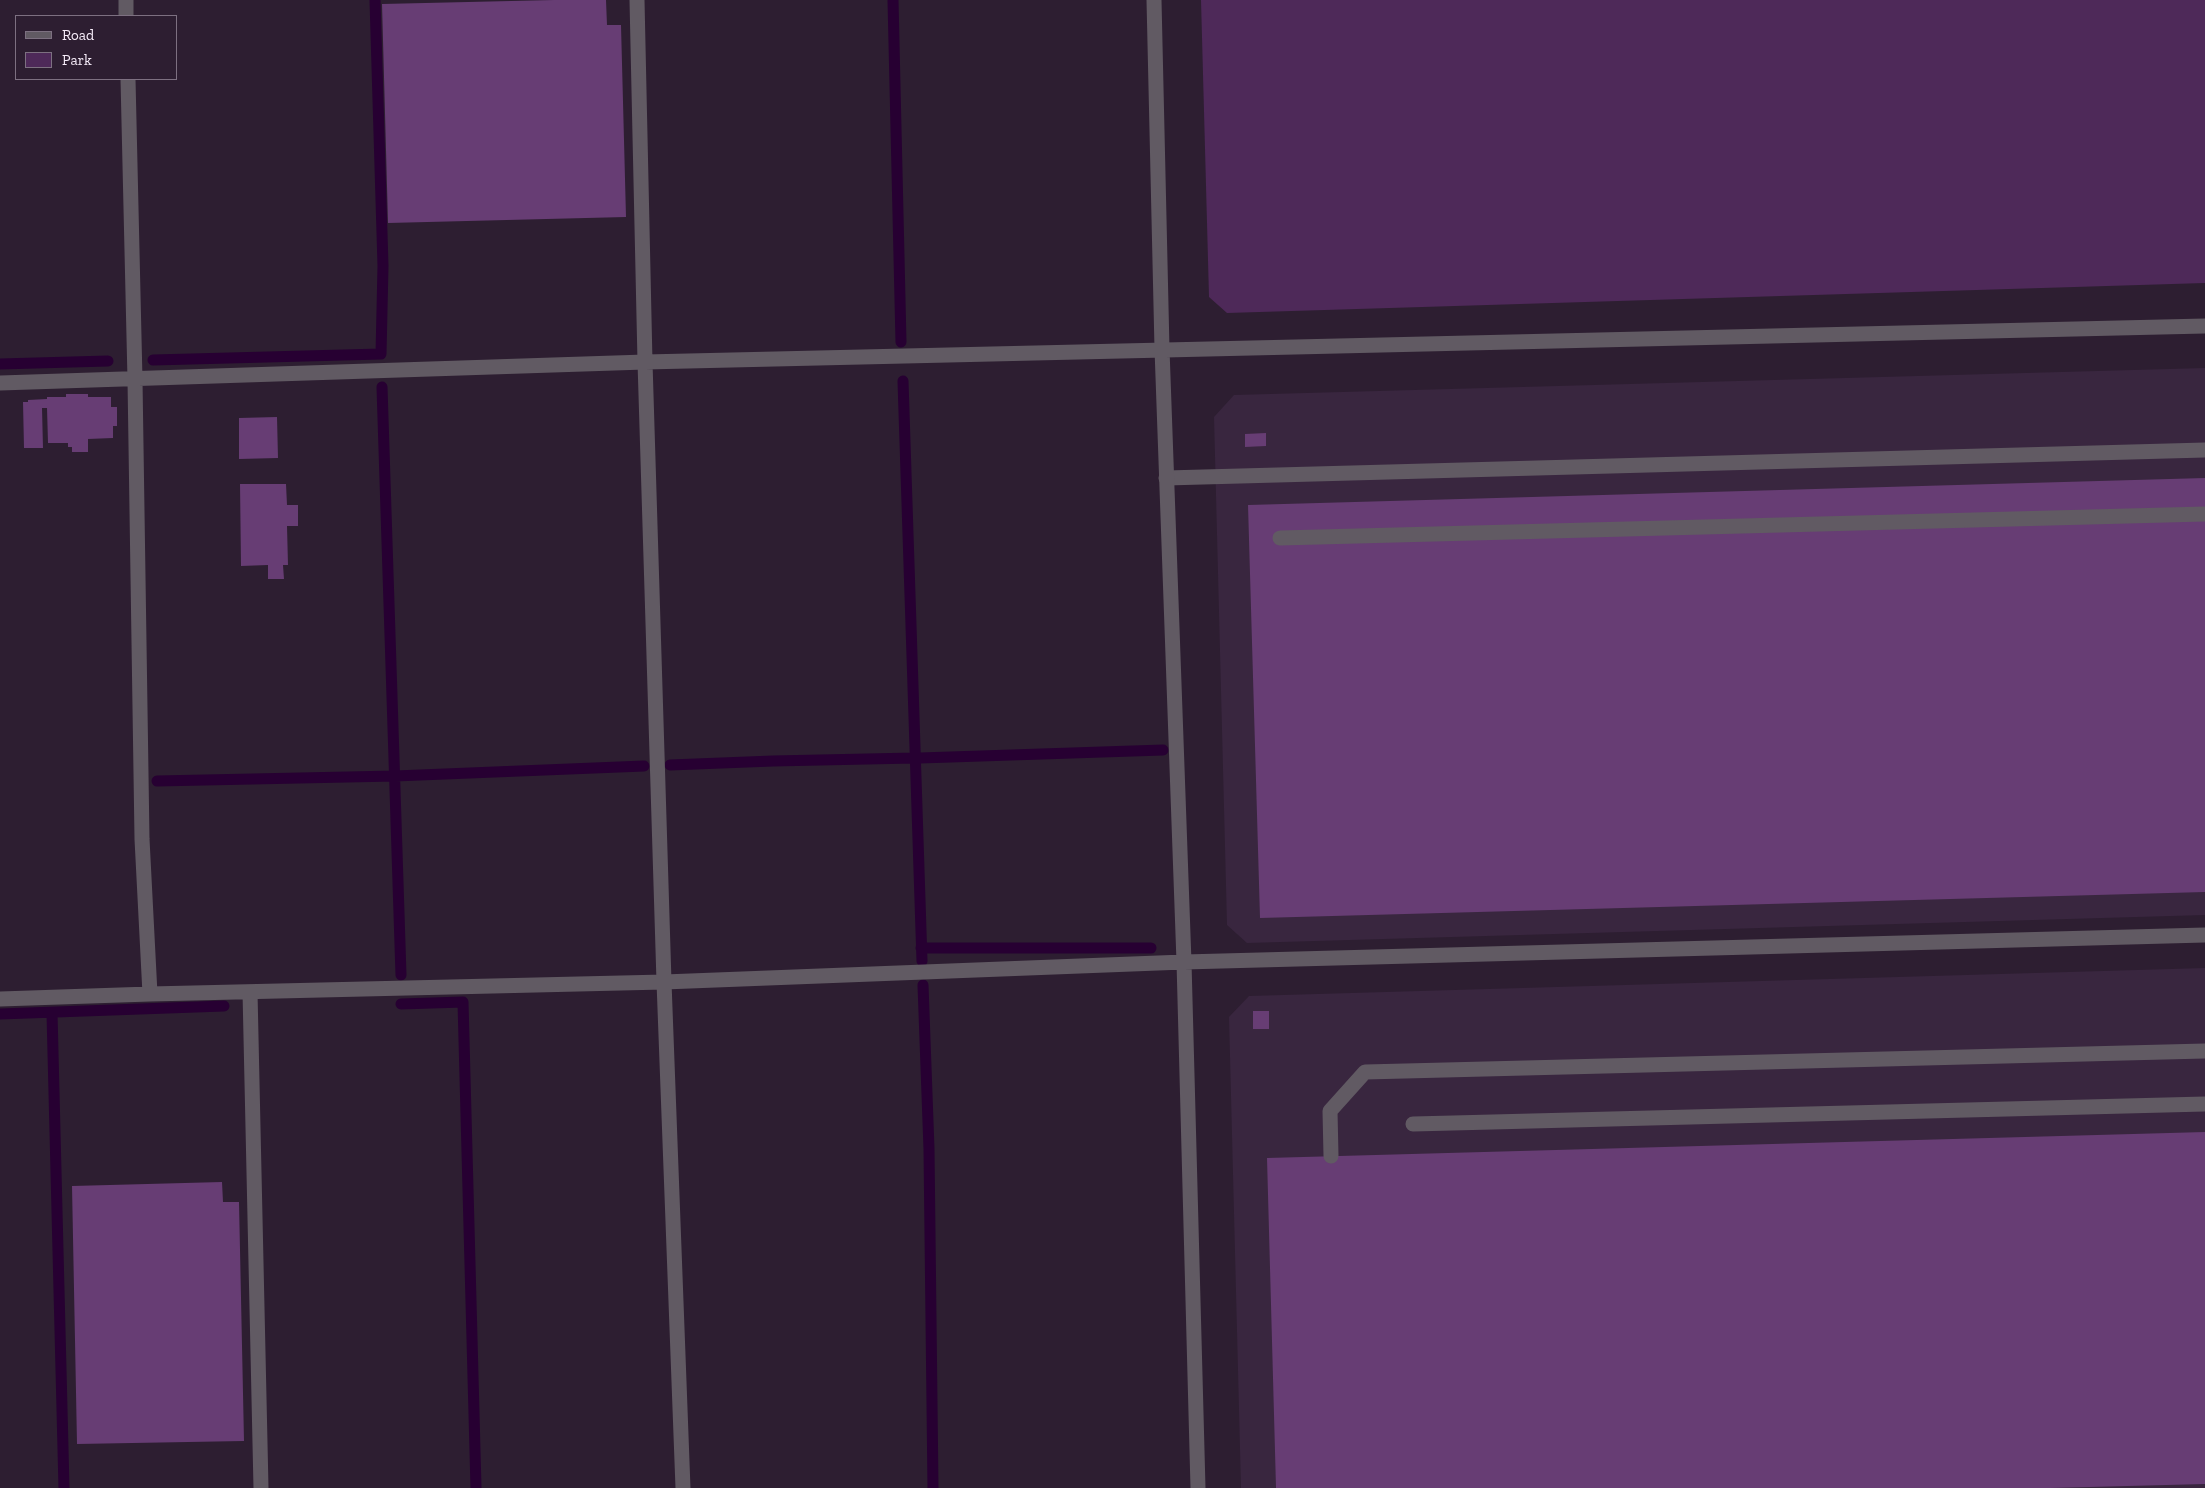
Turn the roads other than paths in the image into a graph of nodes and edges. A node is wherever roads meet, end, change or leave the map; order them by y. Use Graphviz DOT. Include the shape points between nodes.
graph roads {
  1 [pos="126,0"];
  2 [pos="637,0"];
  3 [pos="1154,0"];
  4 [pos="126,15"];
  5 [pos="128,80"];
  6 [pos="2205,326"];
  7 [pos="1162,349"];
  8 [pos="646,362"];
  9 [pos="135,380"];
  10 [pos="0,383"];
  11 [pos="2205,450"];
  12 [pos="1166,478"];
  13 [pos="2205,514"];
  14 [pos="1280,538"];
  15 [pos="2205,935"];
  16 [pos="1184,962"];
  17 [pos="664,982"];
  18 [pos="250,992"];
  19 [pos="150,994"];
  20 [pos="0,999"];
  21 [pos="2205,1050"];
  22 [pos="2205,1104"];
  23 [pos="1412,1124"];
  24 [pos="1330,1156"];
  25 [pos="262,1488"];
  26 [pos="684,1488"];
  27 [pos="1198,1488"];
  1 -- 4 [label="street"];
  2 -- 8 [label="street"];
  3 -- 7 [label="street"];
  5 -- 9 [label="street"];
  6 -- 7 [label="street"];
  7 -- 8 [label="street"];
  7 -- 12 [label="street"];
  8 -- 9 [label="street"];
  8 -- 17 [label="street"];
  9 -- 10 [label="street"];
  9 -- 19 [label="street" via="142,829"];
  11 -- 12 [label="street"];
  12 -- 16 [label="street"];
  13 -- 14 [label="street"];
  15 -- 16 [label="street"];
  16 -- 17 [label="street"];
  16 -- 27 [label="street"];
  17 -- 18 [label="street"];
  17 -- 26 [label="street"];
  18 -- 19 [label="street"];
  18 -- 25 [label="street"];
  19 -- 20 [label="street"];
  21 -- 24 [label="street" via="1365,1072 1330,1111"];
  22 -- 23 [label="street"];
}
